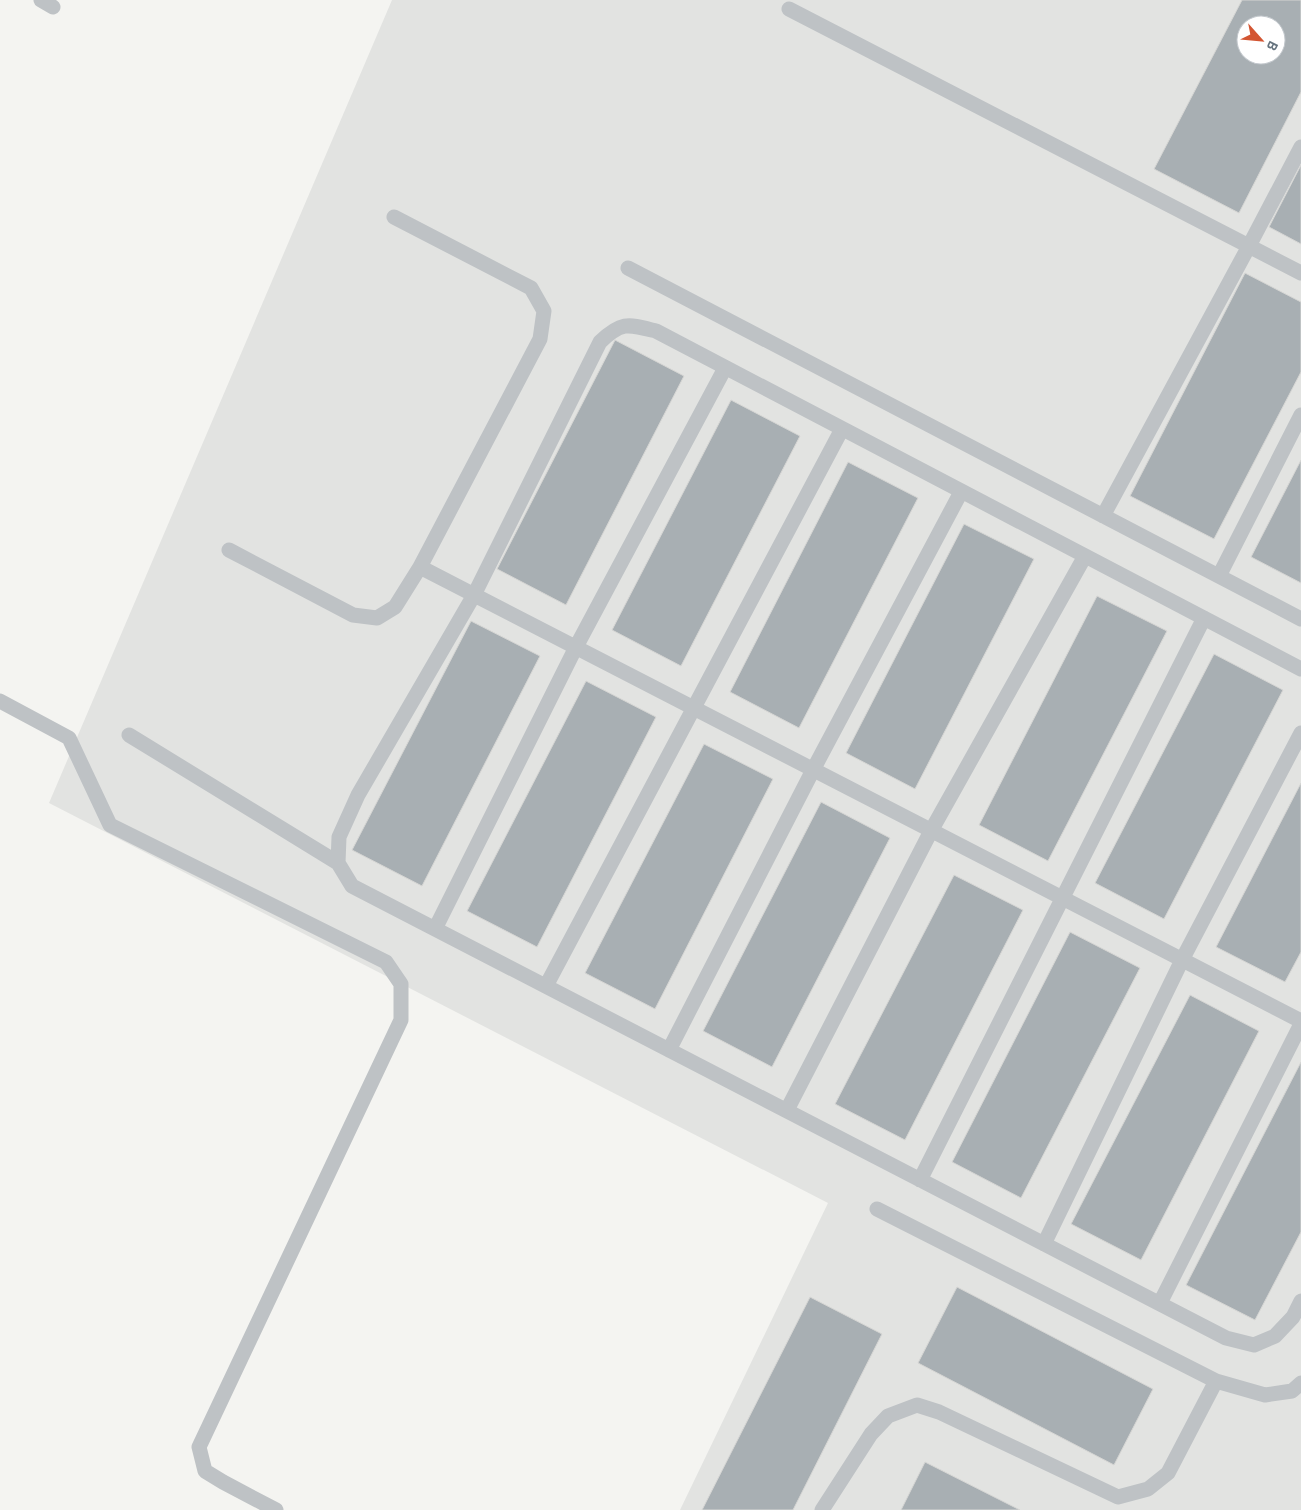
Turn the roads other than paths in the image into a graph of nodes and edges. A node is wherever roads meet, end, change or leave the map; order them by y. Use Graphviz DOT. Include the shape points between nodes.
graph roads {
  1 [pos="789,10"];
  2 [pos="1301,147"];
  3 [pos="394,217"];
  4 [pos="1249,246"];
  5 [pos="628,268"];
  6 [pos="1301,272"];
  7 [pos="725,368"];
  8 [pos="1301,415"];
  9 [pos="842,429"];
  10 [pos="962,492"];
  11 [pos="1103,516"];
  12 [pos="229,550"];
  13 [pos="1085,556"];
  14 [pos="420,567"];
  15 [pos="1218,576"];
  16 [pos="474,595"];
  17 [pos="1204,618"];
  18 [pos="1301,619"];
  19 [pos="576,647"];
  20 [pos="1301,669"];
  21 [pos="0,701"];
  22 [pos="693,708"];
  23 [pos="1301,733"];
  24 [pos="129,735"];
  25 [pos="813,770"];
  26 [pos="932,830"];
  27 [pos="338,863"];
  28 [pos="1062,898"];
  29 [pos="435,929"];
  30 [pos="1182,960"];
  31 [pos="546,986"];
  32 [pos="1301,1023"];
  33 [pos="669,1050"];
  34 [pos="787,1110"];
  35 [pos="920,1180"];
  36 [pos="877,1209"];
  37 [pos="1044,1244"];
  38 [pos="1301,1302"];
  39 [pos="1160,1303"];
  40 [pos="1216,1381"];
  41 [pos="1298,1390"];
  42 [pos="276,1510"];
  43 [pos="822,1510"];
  1 -- 4 [label="lane"];
  2 -- 4 [label="lane"];
  3 -- 14 [label="lane" via="531,288 544,311 540,339"];
  4 -- 6 [label="lane"];
  4 -- 11 [label="lane"];
  5 -- 11 [label="lane"];
  7 -- 9 [label="lane"];
  7 -- 16 [label="lane" via="656,332 631,325 612,330 600,342"];
  7 -- 19 [label="lane"];
  8 -- 15 [label="lane"];
  9 -- 10 [label="lane"];
  9 -- 22 [label="lane"];
  10 -- 13 [label="lane"];
  10 -- 25 [label="lane"];
  11 -- 15 [label="lane"];
  12 -- 14 [label="lane" via="353,615 377,618 395,607"];
  13 -- 17 [label="lane"];
  13 -- 26 [label="lane"];
  14 -- 16 [label="lane"];
  15 -- 18 [label="lane"];
  16 -- 19 [label="lane"];
  16 -- 27 [label="lane" via="358,795 339,838"];
  17 -- 20 [label="lane"];
  17 -- 28 [label="lane"];
  19 -- 22 [label="lane"];
  19 -- 29 [label="lane"];
  21 -- 42 [label="lane" via="69,738 110,825 386,962 400,984 401,1020 199,1447 205,1471"];
  22 -- 25 [label="lane"];
  22 -- 31 [label="lane"];
  23 -- 30 [label="lane"];
  24 -- 27 [label="lane"];
  25 -- 26 [label="lane"];
  25 -- 33 [label="lane"];
  26 -- 28 [label="lane"];
  26 -- 34 [label="lane"];
  27 -- 29 [label="lane" via="352,886"];
  28 -- 30 [label="lane"];
  28 -- 35 [label="lane"];
  29 -- 31 [label="lane"];
  30 -- 32 [label="lane"];
  30 -- 37 [label="lane"];
  31 -- 33 [label="lane"];
  32 -- 39 [label="lane"];
  33 -- 34 [label="lane"];
  34 -- 35 [label="lane"];
  35 -- 37 [label="lane"];
  36 -- 40 [label="lane"];
  37 -- 39 [label="lane"];
  38 -- 39 [label="lane" via="1293,1317 1275,1336 1254,1344 1226,1338"];
  40 -- 41 [label="lane" via="1265,1395"];
  40 -- 43 [label="lane" via="1168,1473 1148,1489 1118,1497 939,1412 917,1405 888,1416 871,1434"];
}
